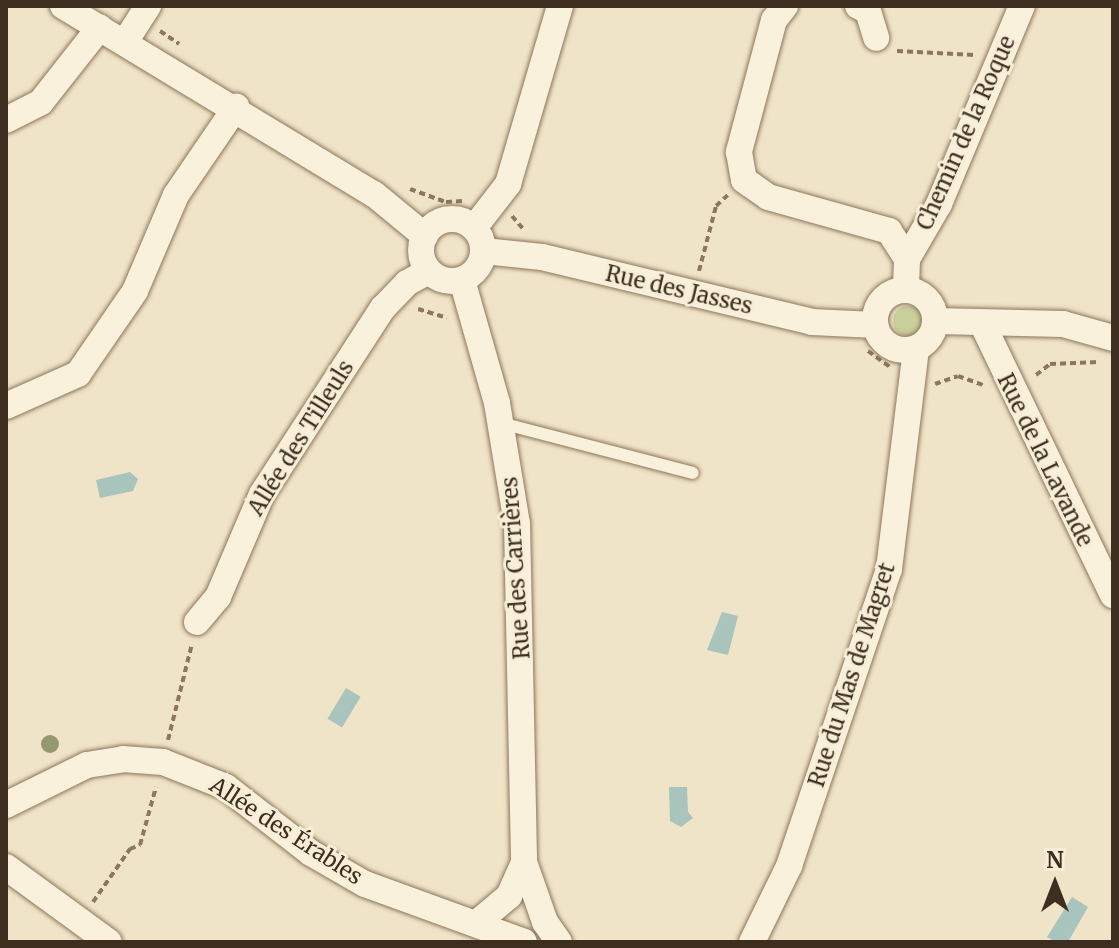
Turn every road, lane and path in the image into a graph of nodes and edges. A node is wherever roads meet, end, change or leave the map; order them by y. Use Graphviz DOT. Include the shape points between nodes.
graph roads {
  1 [pos="63,6"];
  2 [pos="148,6"];
  3 [pos="560,6"];
  4 [pos="785,6"];
  5 [pos="858,6"];
  6 [pos="1022,6"];
  7 [pos="100,27"];
  8 [pos="876,38"];
  9 [pos="125,42"];
  10 [pos="1001,63"];
  11 [pos="236,107"];
  12 [pos="6,120"];
  13 [pos="744,180"];
  14 [pos="425,236"];
  15 [pos="479,240"];
  16 [pos="907,259"];
  17 [pos="429,271"];
  18 [pos="462,280"];
  19 [pos="906,289"];
  20 [pos="693,294"];
  21 [pos="936,321"];
  22 [pos="982,323"];
  23 [pos="875,325"];
  24 [pos="1113,338"];
  25 [pos="853,347"];
  26 [pos="916,350"];
  27 [pos="913,384"];
  28 [pos="6,406"];
  29 [pos="501,423"];
  30 [pos="693,473"];
  31 [pos="1113,595"];
  32 [pos="197,622"];
  33 [pos="187,661"];
  34 [pos="185,674"];
  35 [pos="6,805"];
  36 [pos="140,845"];
  37 [pos="524,862"];
  38 [pos="6,867"];
  39 [pos="80,920"];
  40 [pos="488,933"];
  41 [pos="109,942"];
  42 [pos="524,942"];
  43 [pos="559,942"];
  44 [pos="752,942"];
  1 -- 7 [label="street"];
  2 -- 9 [label="street"];
  3 -- 15 [label="street" via="508,184"];
  4 -- 13 [label="street" via="774,20 739,152"];
  5 -- 8 [label="street" via="868,11"];
  6 -- 10 [label="street, Chemin de la Roque"];
  7 -- 9 [label="street"];
  7 -- 12 [label="street" via="41,102"];
  8 -- 10 [label="path" via="901,54 973,55"];
  9 -- 11 [label="street"];
  10 -- 16 [label="street, Chemin de la Roque" via="939,204"];
  11 -- 14 [label="street" via="395,209"];
  11 -- 28 [label="street" via="176,195 135,291 78,374"];
  13 -- 16 [label="street" via="768,197 889,231"];
  13 -- 20 [label="path" via="716,206"];
  14 -- 15 [label="street" via="443,221 460,220"];
  14 -- 17 [label="street" via="421,254"];
  15 -- 18 [label="street" via="477,269"];
  15 -- 20 [label="street, Rue des Jasses"];
  16 -- 19 [label="street"];
  17 -- 18 [label="street" via="444,280"];
  17 -- 32 [label="street, Allée des Tilleuls" via="407,283 383,308 262,494 218,597"];
  18 -- 29 [label="street, Rue des Carrières"];
  19 -- 21 [label="street" via="926,297"];
  19 -- 23 [label="street" via="881,300"];
  20 -- 23 [label="street, Rue des Jasses" via="812,322"];
  21 -- 22 [label="street"];
  21 -- 26 [label="street" via="933,334"];
  22 -- 24 [label="street" via="1063,324"];
  22 -- 31 [label="street, Rue de la Lavande"];
  23 -- 26 [label="street" via="892,348"];
  25 -- 27 [label="path" via="866,350"];
  26 -- 27 [label="street, Rue du Mas de Magret"];
  27 -- 44 [label="street, Rue du Mas de Magret" via="889,569 789,866"];
  29 -- 30 [label="lane"];
  29 -- 37 [label="street, Rue des Carrières" via="522,592"];
  33 -- 34 [label="path"];
  35 -- 40 [label="street, Allée des Érables" via="87,765 123,759 163,762 226,787 311,853 365,884"];
  36 -- 39 [label="path" via="130,849"];
  37 -- 40 [label="street, Rue des Carrières"];
  37 -- 43 [label="street, Rue des Carrières" via="545,922"];
  38 -- 39 [label="street"];
  39 -- 41 [label="street"];
  40 -- 42 [label="street"];
}
